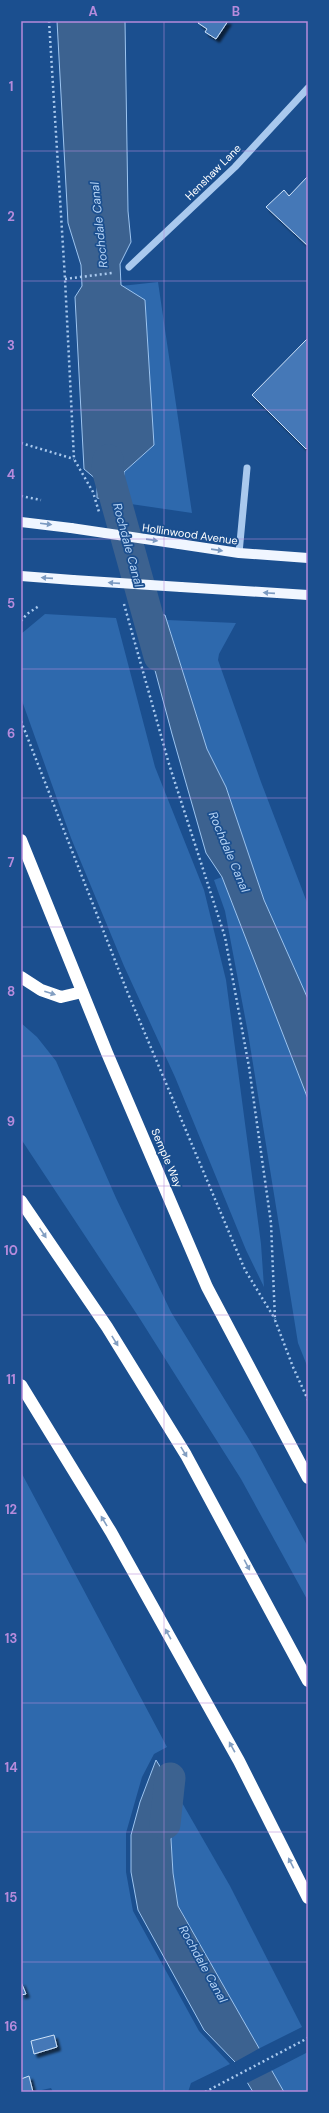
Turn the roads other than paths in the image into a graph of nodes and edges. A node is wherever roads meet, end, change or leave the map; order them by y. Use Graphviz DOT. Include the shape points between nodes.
graph roads {
  1 [pos="308,88"];
  2 [pos="130,267"];
  3 [pos="247,468"];
  4 [pos="21,522"];
  5 [pos="239,553"];
  6 [pos="308,558"];
  7 [pos="21,576"];
  8 [pos="308,595"];
  9 [pos="21,840"];
  10 [pos="21,977"];
  11 [pos="82,992"];
  12 [pos="21,1201"];
  13 [pos="21,1385"];
  14 [pos="308,1478"];
  15 [pos="308,1680"];
  16 [pos="308,1898"];
  1 -- 2 [label="street, Henshaw Lane" via="235,167"];
  3 -- 5 [label="street"];
  4 -- 5 [label="main road, Hollinwood Avenue, one-way, bridge"];
  5 -- 6 [label="main road, Hollinwood Avenue"];
  8 -- 7 [label="main road, one-way, bridge"];
  9 -- 11 [label="highway, Semple Way"];
  10 -- 11 [label="highway, one-way" via="41,990 61,997"];
  11 -- 14 [label="highway, Semple Way" via="208,1287"];
  12 -- 15 [label="highway, one-way" via="107,1327 186,1455"];
  16 -- 13 [label="highway, one-way" via="239,1761 111,1532"];
}
